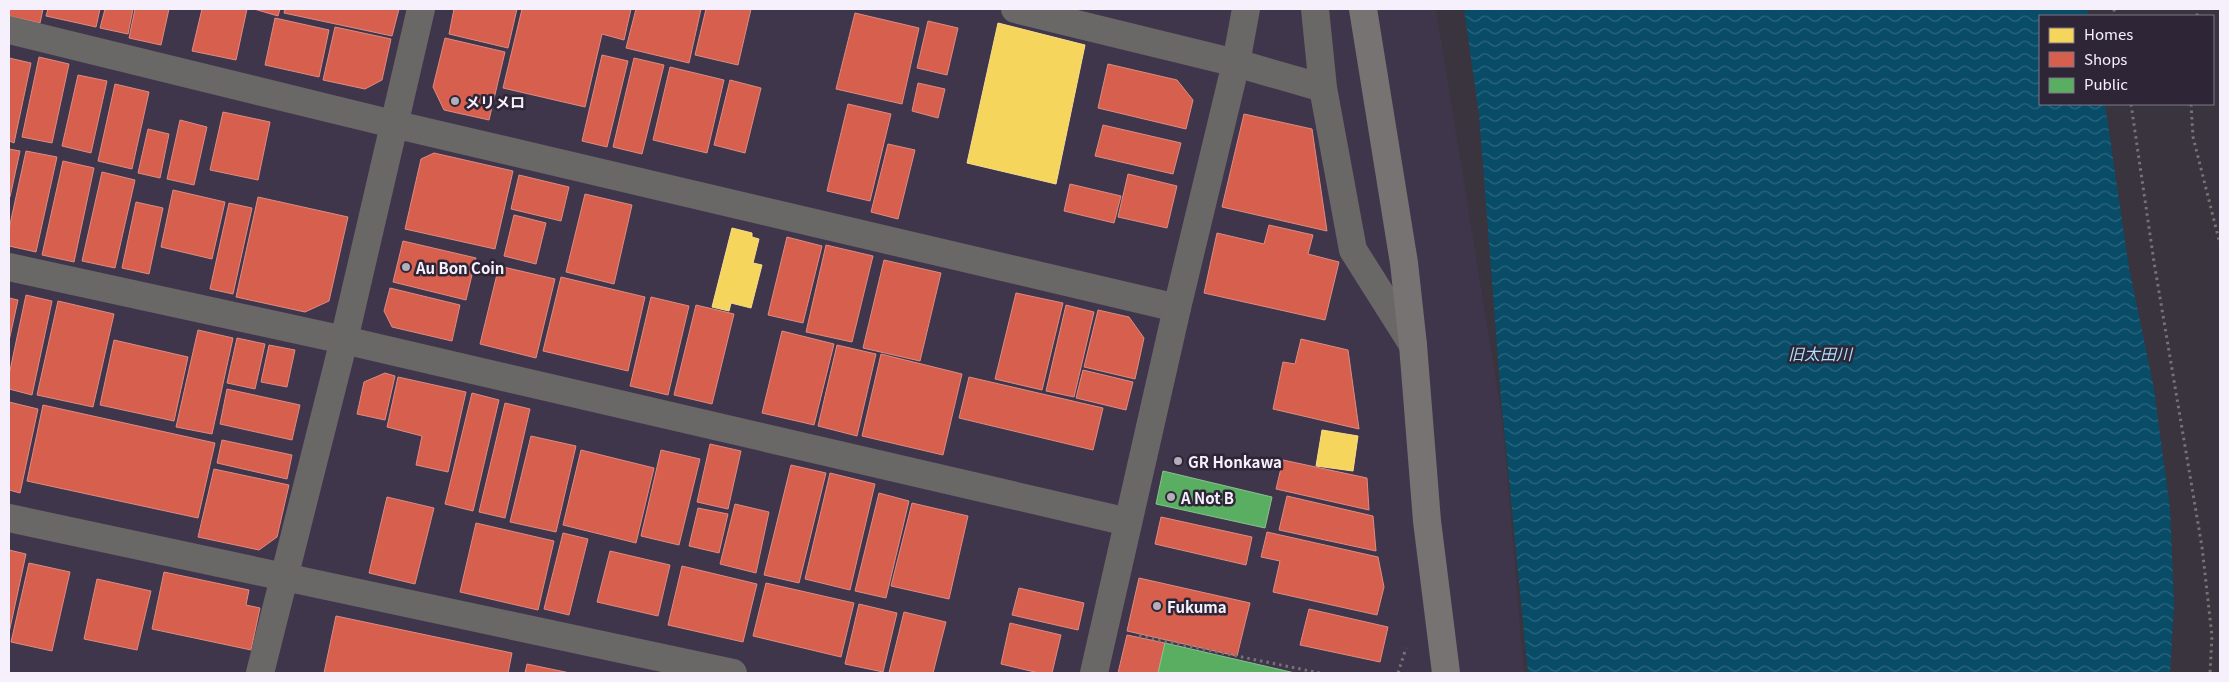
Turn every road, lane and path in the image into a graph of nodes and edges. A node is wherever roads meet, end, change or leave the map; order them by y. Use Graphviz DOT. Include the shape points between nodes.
graph roads {
  1 [pos="421,9"];
  2 [pos="1015,9"];
  3 [pos="1246,9"];
  4 [pos="1315,9"];
  5 [pos="1363,9"];
  6 [pos="9,30"];
  7 [pos="1236,63"];
  8 [pos="1323,88"];
  9 [pos="2131,105"];
  10 [pos="2191,105"];
  11 [pos="394,124"];
  12 [pos="2220,244"];
  13 [pos="9,267"];
  14 [pos="1177,308"];
  15 [pos="344,340"];
  16 [pos="1413,345"];
  17 [pos="9,518"];
  18 [pos="1128,522"];
  19 [pos="284,576"];
  20 [pos="1104,628"];
  21 [pos="260,673"];
  22 [pos="733,673"];
  23 [pos="1094,673"];
  24 [pos="1320,673"];
  25 [pos="1446,673"];
  26 [pos="2210,673"];
  1 -- 11 [label="street"];
  2 -- 7 [label="street"];
  3 -- 7 [label="street"];
  4 -- 8 [label="street"];
  5 -- 16 [label="street" via="1400,236"];
  6 -- 11 [label="street"];
  7 -- 8 [label="street"];
  7 -- 14 [label="street"];
  8 -- 16 [label="street" via="1353,250"];
  9 -- 26 [label="path" via="2202,547 2212,636"];
  10 -- 12 [label="path" via="2193,137"];
  11 -- 14 [label="street"];
  11 -- 15 [label="street"];
  13 -- 15 [label="street"];
  14 -- 18 [label="street"];
  15 -- 18 [label="street"];
  15 -- 19 [label="street"];
  16 -- 25 [label="street" via="1427,521"];
  17 -- 19 [label="street"];
  18 -- 20 [label="street"];
  19 -- 21 [label="street"];
  19 -- 22 [label="street"];
  20 -- 23 [label="street"];
  20 -- 24 [label="path"];
}
